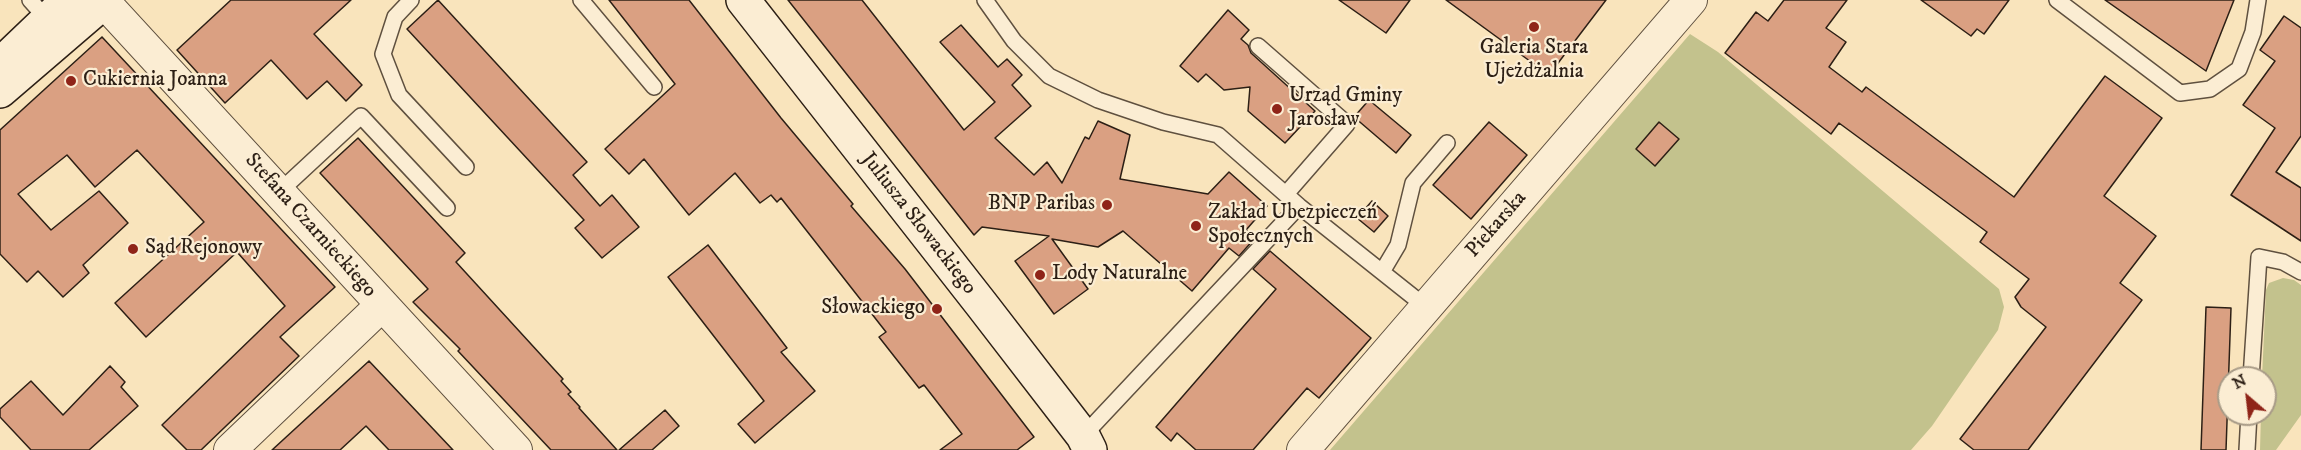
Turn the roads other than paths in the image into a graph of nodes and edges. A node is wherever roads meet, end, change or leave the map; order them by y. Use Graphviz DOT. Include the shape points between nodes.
graph roads {
  1 [pos="411,0"];
  2 [pos="743,0"];
  3 [pos="985,0"];
  4 [pos="1691,0"];
  5 [pos="2057,0"];
  6 [pos="2258,0"];
  7 [pos="105,1"];
  8 [pos="589,3"];
  9 [pos="48,6"];
  10 [pos="1258,46"];
  11 [pos="0,65"];
  12 [pos="654,87"];
  13 [pos="0,91"];
  14 [pos="1447,143"];
  15 [pos="466,167"];
  16 [pos="279,192"];
  17 [pos="1286,194"];
  18 [pos="1299,206"];
  19 [pos="447,208"];
  20 [pos="1382,272"];
  21 [pos="2301,272"];
  22 [pos="382,305"];
  23 [pos="1426,307"];
  24 [pos="2253,366"];
  25 [pos="2248,426"];
  26 [pos="1086,443"];
  27 [pos="230,450"];
  28 [pos="516,450"];
  29 [pos="1303,450"];
  30 [pos="2247,450"];
  1 -- 15 [label="lane" via="395,17 383,54 399,95"];
  2 -- 26 [label="main road, Juliusza Słowackiego"];
  3 -- 17 [label="lane" via="1014,41 1049,76 1098,100 1218,135"];
  4 -- 23 [label="street, Piekarska"];
  5 -- 6 [label="lane" via="2180,93 2210,89 2239,69 2253,32"];
  7 -- 13 [label="main road"];
  7 -- 16 [label="street, Stefana Czarnieckiego"];
  8 -- 12 [label="lane"];
  9 -- 11 [label="main road"];
  10 -- 17 [label="lane" via="1347,124"];
  14 -- 20 [label="lane" via="1413,183 1398,245"];
  16 -- 19 [label="lane" via="361,116"];
  16 -- 22 [label="street, Stefana Czarnieckiego"];
  17 -- 18 [label="lane"];
  18 -- 20 [label="lane"];
  18 -- 26 [label="lane"];
  20 -- 23 [label="lane"];
  21 -- 24 [label="lane" via="2283,262 2259,257"];
  22 -- 27 [label="street"];
  22 -- 28 [label="street, Stefana Czarnieckiego"];
  23 -- 29 [label="street, Piekarska"];
  25 -- 30 [label="lane"];
}
